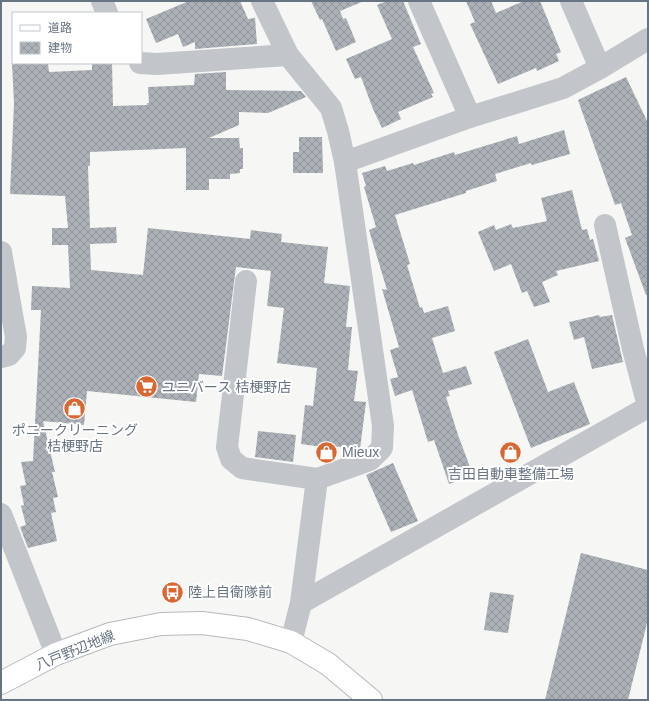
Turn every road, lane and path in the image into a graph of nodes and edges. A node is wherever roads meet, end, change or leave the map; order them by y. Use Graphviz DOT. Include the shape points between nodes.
graph roads {
  1 [pos="102,1"];
  2 [pos="262,1"];
  3 [pos="419,1"];
  4 [pos="571,1"];
  5 [pos="107,12"];
  6 [pos="648,39"];
  7 [pos="288,55"];
  8 [pos="142,63"];
  9 [pos="600,68"];
  10 [pos="470,117"];
  11 [pos="345,162"];
  12 [pos="605,225"];
  13 [pos="1,252"];
  14 [pos="246,281"];
  15 [pos="641,345"];
  16 [pos="1,357"];
  17 [pos="648,406"];
  18 [pos="317,479"];
  19 [pos="1,514"];
  20 [pos="301,603"];
  21 [pos="291,642"];
  22 [pos="56,654"];
  23 [pos="1,683"];
  24 [pos="371,700"];
  1 -- 5 [label="street"];
  2 -- 7 [label="street"];
  3 -- 10 [label="street"];
  4 -- 9 [label="street"];
  6 -- 9 [label="street"];
  7 -- 8 [label="street" via="172,64"];
  7 -- 11 [label="street" via="331,108"];
  9 -- 10 [label="street" via="562,88"];
  10 -- 11 [label="street"];
  11 -- 18 [label="street" via="383,426 382,448 370,460"];
  12 -- 15 [label="street"];
  13 -- 16 [label="street" via="16,337 12,352"];
  14 -- 18 [label="street" via="227,447 231,459 242,468"];
  15 -- 17 [label="street"];
  17 -- 20 [label="street"];
  18 -- 20 [label="street"];
  19 -- 22 [label="street"];
  20 -- 21 [label="street"];
  21 -- 22 [label="main road, 八戸野辺地線" via="248,629 202,623 161,624 110,634"];
  21 -- 24 [label="main road, 八戸野辺地線" via="328,664"];
  22 -- 23 [label="main road, 八戸野辺地線"];
}
